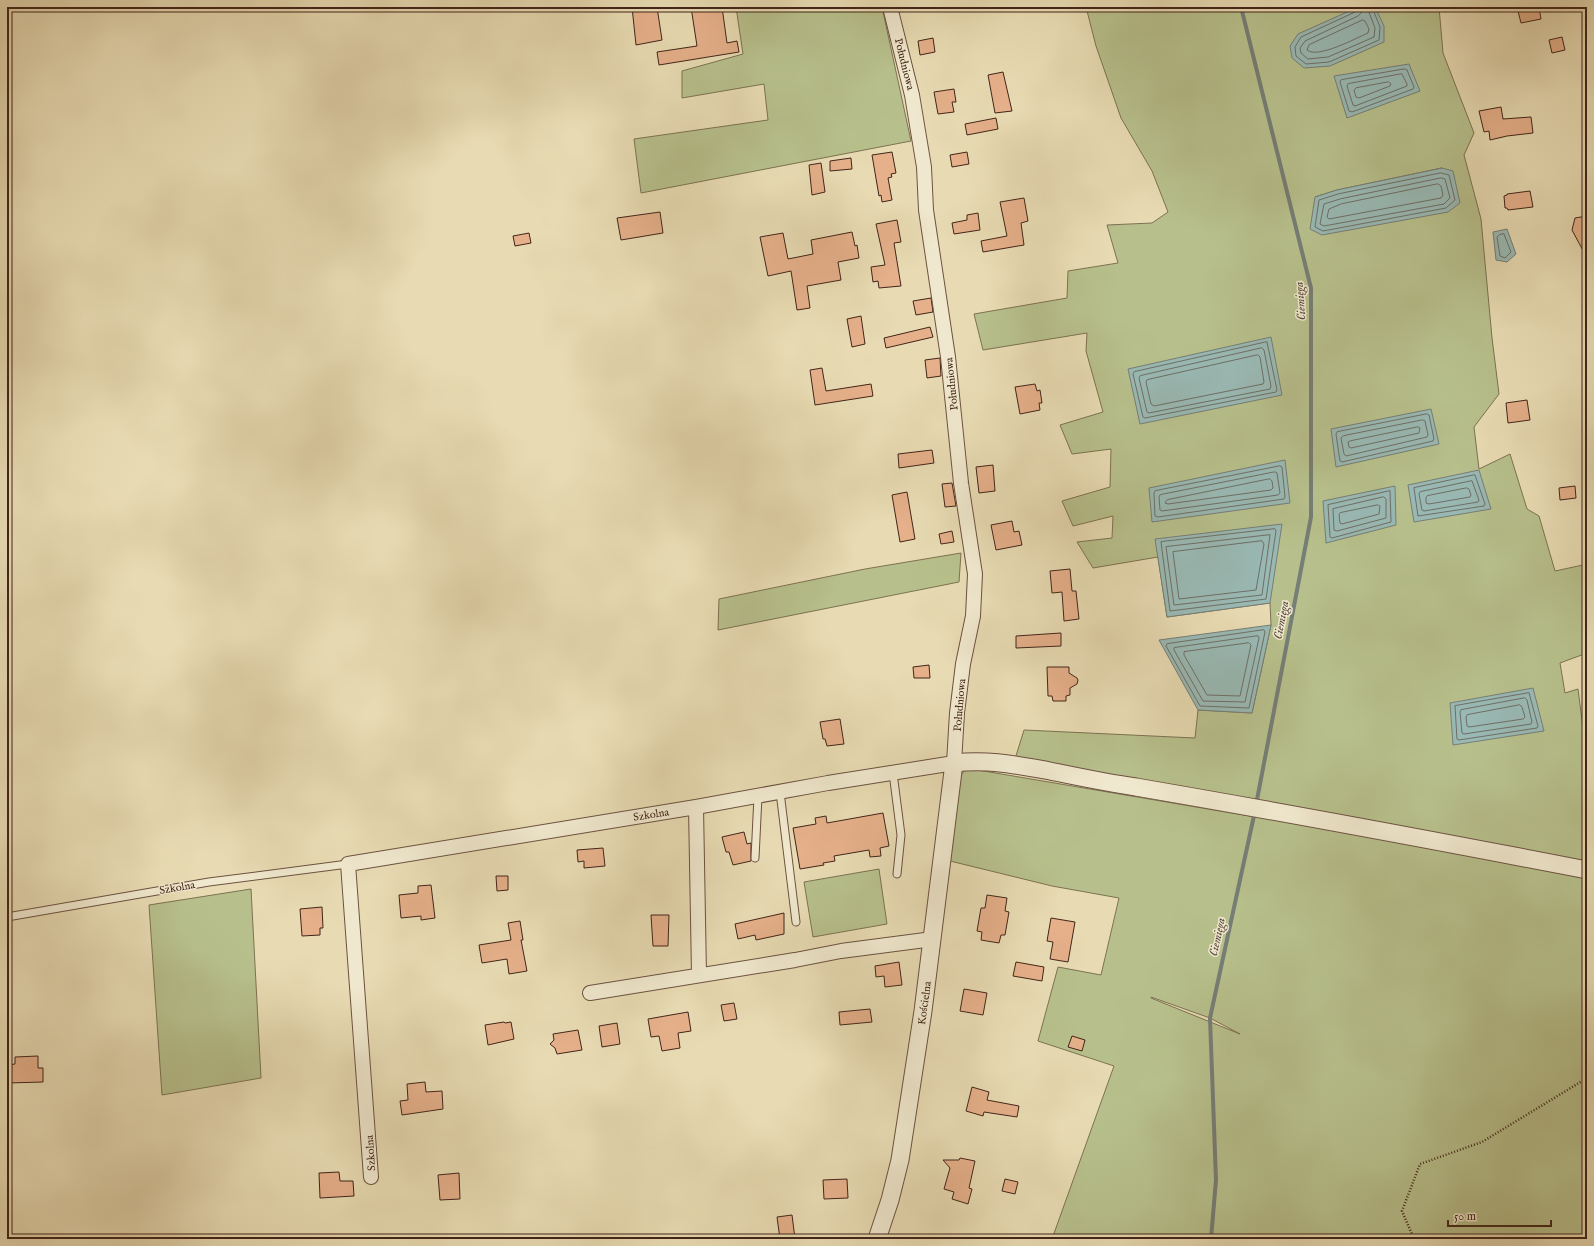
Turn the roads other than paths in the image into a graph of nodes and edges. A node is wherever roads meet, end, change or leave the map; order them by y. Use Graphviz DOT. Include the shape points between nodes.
graph roads {
  1 [pos="890,7"];
  2 [pos="954,763"];
  3 [pos="893,773"];
  4 [pos="780,792"];
  5 [pos="758,796"];
  6 [pos="696,807"];
  7 [pos="755,858"];
  8 [pos="348,864"];
  9 [pos="1587,870"];
  10 [pos="897,874"];
  11 [pos="7,918"];
  12 [pos="796,922"];
  13 [pos="933,939"];
  14 [pos="699,975"];
  15 [pos="590,993"];
  16 [pos="371,1177"];
  17 [pos="877,1239"];
  1 -- 2 [label="street, Południowa" via="912,95 924,167 926,210 948,357 960,484 975,574 973,616 963,664"];
  2 -- 3 [label="street, Szkolna"];
  2 -- 9 [label="street" via="991,761 1278,811"];
  2 -- 13 [label="street, Kościelna"];
  3 -- 4 [label="street, Szkolna"];
  3 -- 10 [label="lane" via="901,835"];
  4 -- 5 [label="street, Szkolna"];
  4 -- 12 [label="lane"];
  5 -- 6 [label="street, Szkolna"];
  5 -- 7 [label="lane"];
  6 -- 8 [label="street, Szkolna"];
  6 -- 14 [label="street"];
  8 -- 11 [label="lane, Szkolna" via="209,882"];
  8 -- 16 [label="street, Szkolna"];
  13 -- 14 [label="street" via="841,951"];
  13 -- 17 [label="street, Kościelna" via="900,1160"];
  14 -- 15 [label="street"];
}
